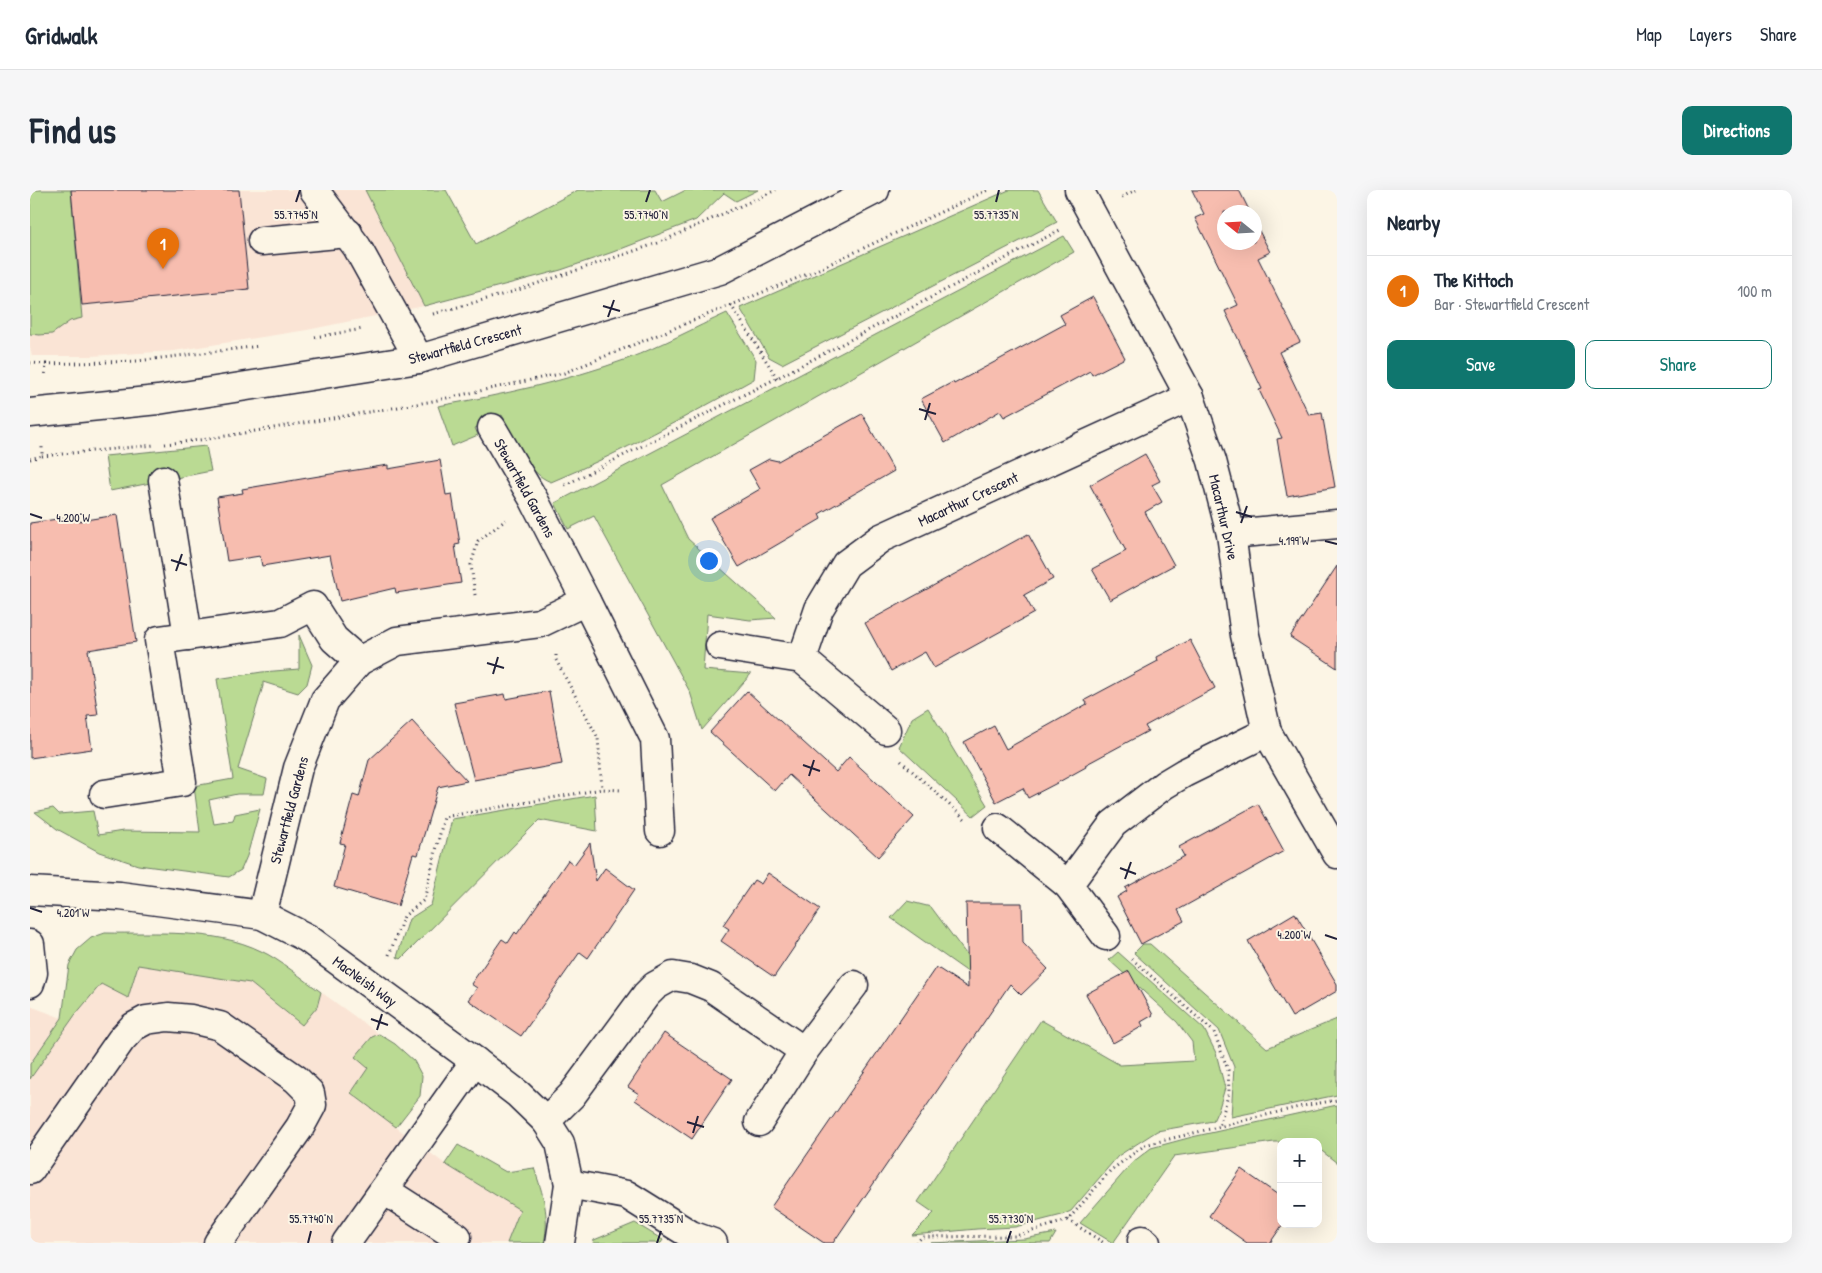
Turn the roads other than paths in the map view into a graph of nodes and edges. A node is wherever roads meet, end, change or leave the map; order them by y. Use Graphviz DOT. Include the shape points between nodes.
graph roads {
  1 [pos="314,190"];
  2 [pos="875,190"];
  3 [pos="1086,201"];
  4 [pos="348,233"];
  5 [pos="262,241"];
  6 [pos="419,359"];
  7 [pos="1190,397"];
  8 [pos="30,413"];
  9 [pos="492,428"];
  10 [pos="163,480"];
  11 [pos="1337,524"];
  12 [pos="1230,534"];
  13 [pos="586,601"];
  14 [pos="188,636"];
  15 [pos="720,646"];
  16 [pos="802,659"];
  17 [pos="359,661"];
  18 [pos="886,730"];
  19 [pos="1267,732"];
  20 [pos="104,794"];
  21 [pos="998,828"];
  22 [pos="660,831"];
  23 [pos="1337,854"];
  24 [pos="1068,885"];
  25 [pos="30,891"];
  26 [pos="262,915"];
  27 [pos="1106,936"];
  28 [pos="30,944"];
  29 [pos="30,984"];
  30 [pos="854,985"];
  31 [pos="804,1051"];
  32 [pos="475,1061"];
  33 [pos="546,1121"];
  34 [pos="759,1122"];
  35 [pos="30,1170"];
  36 [pos="569,1184"];
  37 [pos="384,1190"];
  38 [pos="457,1237"];
  39 [pos="218,1243"];
  40 [pos="346,1243"];
  41 [pos="560,1243"];
  42 [pos="713,1243"];
  1 -- 4 [label="street"];
  2 -- 6 [label="street, Stewartfield Crescent" via="720,270"];
  3 -- 7 [label="street, Macarthur Drive"];
  4 -- 5 [label="street"];
  4 -- 6 [label="street"];
  6 -- 8 [label="street, Stewartfield Crescent" via="158,400"];
  7 -- 12 [label="street, Macarthur Drive" via="1212,461"];
  7 -- 16 [label="street, Macarthur Crescent" via="882,538 846,564 818,609"];
  9 -- 13 [label="street, Stewartfield Gardens" via="534,500"];
  10 -- 14 [label="street"];
  11 -- 12 [label="street"];
  12 -- 19 [label="street, Macarthur Drive" via="1245,635"];
  13 -- 17 [label="street, Stewartfield Gardens" via="540,623 397,641"];
  13 -- 22 [label="street, Stewartfield Gardens" via="655,739"];
  14 -- 17 [label="street" via="280,623 313,606 334,639"];
  14 -- 20 [label="street" via="159,640 182,782"];
  15 -- 16 [label="street"];
  16 -- 18 [label="street"];
  17 -- 26 [label="street, Stewartfield Gardens" via="325,700 298,768"];
  19 -- 23 [label="street, Macarthur Drive"];
  19 -- 24 [label="street" via="1184,773 1113,824"];
  21 -- 24 [label="street"];
  24 -- 27 [label="street"];
  25 -- 26 [label="street, MacNeish Way" via="120,896"];
  26 -- 32 [label="street, MacNeish Way" via="307,938"];
  28 -- 29 [label="street" via="33,974"];
  30 -- 31 [label="street"];
  31 -- 33 [label="street" via="711,987 673,976 646,995 572,1095"];
  31 -- 34 [label="street"];
  32 -- 33 [label="street, MacNeish Way" via="518,1094"];
  32 -- 37 [label="street"];
  33 -- 36 [label="street, MacNeish Way" via="560,1144"];
  35 -- 39 [label="street" via="133,1027 146,1020 168,1017 191,1018 220,1026 296,1079 310,1093 312,1105"];
  36 -- 41 [label="street, MacNeish Way"];
  36 -- 42 [label="street" via="627,1195 691,1235"];
  37 -- 38 [label="street"];
  37 -- 40 [label="street"];
}
